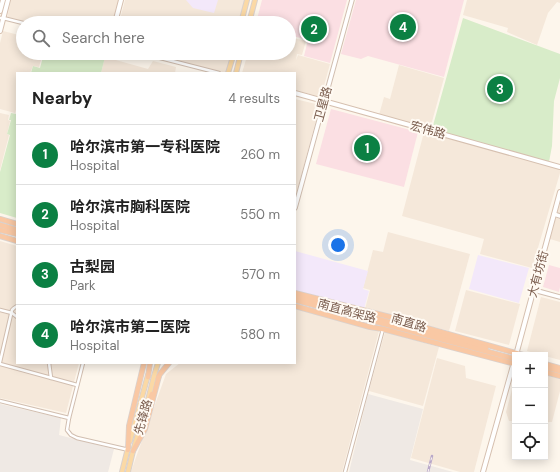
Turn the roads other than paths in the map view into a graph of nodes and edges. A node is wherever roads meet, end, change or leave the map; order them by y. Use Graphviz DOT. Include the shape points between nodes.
graph roads {
  1 [pos="3,0"];
  2 [pos="8,0"];
  3 [pos="122,0"];
  4 [pos="247,0"];
  5 [pos="255,0"];
  6 [pos="352,0"];
  7 [pos="0,11"];
  8 [pos="118,16"];
  9 [pos="243,16"];
  10 [pos="251,16"];
  11 [pos="2,18"];
  12 [pos="16,21"];
  13 [pos="0,30"];
  14 [pos="168,60"];
  15 [pos="232,60"];
  16 [pos="239,60"];
  17 [pos="215,72"];
  18 [pos="228,72"];
  19 [pos="236,72"];
  20 [pos="296,93"];
  21 [pos="324,101"];
  22 [pos="560,167"];
  23 [pos="560,192"];
  24 [pos="296,204"];
  25 [pos="554,214"];
  26 [pos="560,216"];
  27 [pos="0,218"];
  28 [pos="16,223"];
  29 [pos="0,225"];
  30 [pos="0,230"];
  31 [pos="16,230"];
  32 [pos="16,234"];
  33 [pos="0,235"];
  34 [pos="16,239"];
  35 [pos="534,290"];
  36 [pos="296,293"];
  37 [pos="296,293"];
  38 [pos="296,297"];
  39 [pos="560,297"];
  40 [pos="296,300"];
  41 [pos="296,305"];
  42 [pos="296,305"];
  43 [pos="16,307"];
  44 [pos="0,310"];
  45 [pos="12,313"];
  46 [pos="16,316"];
  47 [pos="418,324"];
  48 [pos="370,327"];
  49 [pos="383,329"];
  50 [pos="517,352"];
  51 [pos="512,354"];
  52 [pos="512,354"];
  53 [pos="512,362"];
  54 [pos="512,362"];
  55 [pos="0,363"];
  56 [pos="548,363"];
  57 [pos="49,364"];
  58 [pos="83,364"];
  59 [pos="144,364"];
  60 [pos="151,364"];
  61 [pos="158,364"];
  62 [pos="170,364"];
  63 [pos="560,366"];
  64 [pos="548,368"];
  65 [pos="560,371"];
  66 [pos="512,373"];
  67 [pos="548,373"];
  68 [pos="159,376"];
  69 [pos="560,376"];
  70 [pos="148,377"];
  71 [pos="51,378"];
  72 [pos="77,385"];
  73 [pos="0,401"];
  74 [pos="145,411"];
  75 [pos="69,418"];
  76 [pos="130,450"];
  77 [pos="122,472"];
  78 [pos="128,472"];
  79 [pos="345,472"];
  80 [pos="483,472"];
  1 -- 7 [label="main road"];
  2 -- 11 [label="main road"];
  3 -- 8 [label="main road"];
  4 -- 9 [label="main road"];
  5 -- 10 [label="main road"];
  6 -- 21 [label="street, 卫星路"];
  11 -- 12 [label="street"];
  11 -- 13 [label="main road"];
  14 -- 17 [label="street"];
  15 -- 18 [label="main road"];
  16 -- 19 [label="main road"];
  20 -- 21 [label="main road, 宏伟路"];
  21 -- 22 [label="main road, 宏伟路"];
  21 -- 24 [label="street, 卫星路"];
  23 -- 25 [label="main road, 大有坊街"];
  25 -- 26 [label="street"];
  25 -- 35 [label="main road, 大有坊街"];
  27 -- 28 [label="highway"];
  29 -- 31 [label="highway"];
  30 -- 32 [label="highway"];
  33 -- 34 [label="highway"];
  35 -- 39 [label="street"];
  35 -- 50 [label="main road, 大有坊街"];
  36 -- 47 [label="highway, 南直路"];
  37 -- 47 [label="highway" via="412,325"];
  38 -- 51 [label="highway, 南直高架路"];
  40 -- 53 [label="highway, 南直高架路"];
  41 -- 48 [label="highway"];
  42 -- 48 [label="highway, 南直路"];
  43 -- 45 [label="street"];
  44 -- 45 [label="street"];
  45 -- 46 [label="street"];
  45 -- 55 [label="street"];
  47 -- 52 [label="highway, 南直路"];
  48 -- 49 [label="highway, 南直路"];
  49 -- 54 [label="highway, 南直路"];
  49 -- 79 [label="street"];
  55 -- 71 [label="street"];
  56 -- 63 [label="highway"];
  57 -- 71 [label="street"];
  58 -- 72 [label="street"];
  59 -- 76 [label="highway" via="129,426"];
  60 -- 70 [label="highway"];
  61 -- 74 [label="main road, 先锋路"];
  62 -- 68 [label="highway"];
  64 -- 65 [label="highway"];
  66 -- 80 [label="main road"];
  67 -- 69 [label="highway"];
  68 -- 74 [label="highway"];
  68 -- 76 [label="highway" via="145,429"];
  70 -- 76 [label="main road, 先锋路"];
  71 -- 72 [label="street"];
  72 -- 75 [label="street"];
  73 -- 75 [label="street"];
  74 -- 76 [label="main road, 先锋路"];
  75 -- 76 [label="street" via="68,430 71,435"];
  76 -- 77 [label="main road, 先锋路"];
  76 -- 78 [label="main road, 先锋路"];
}
